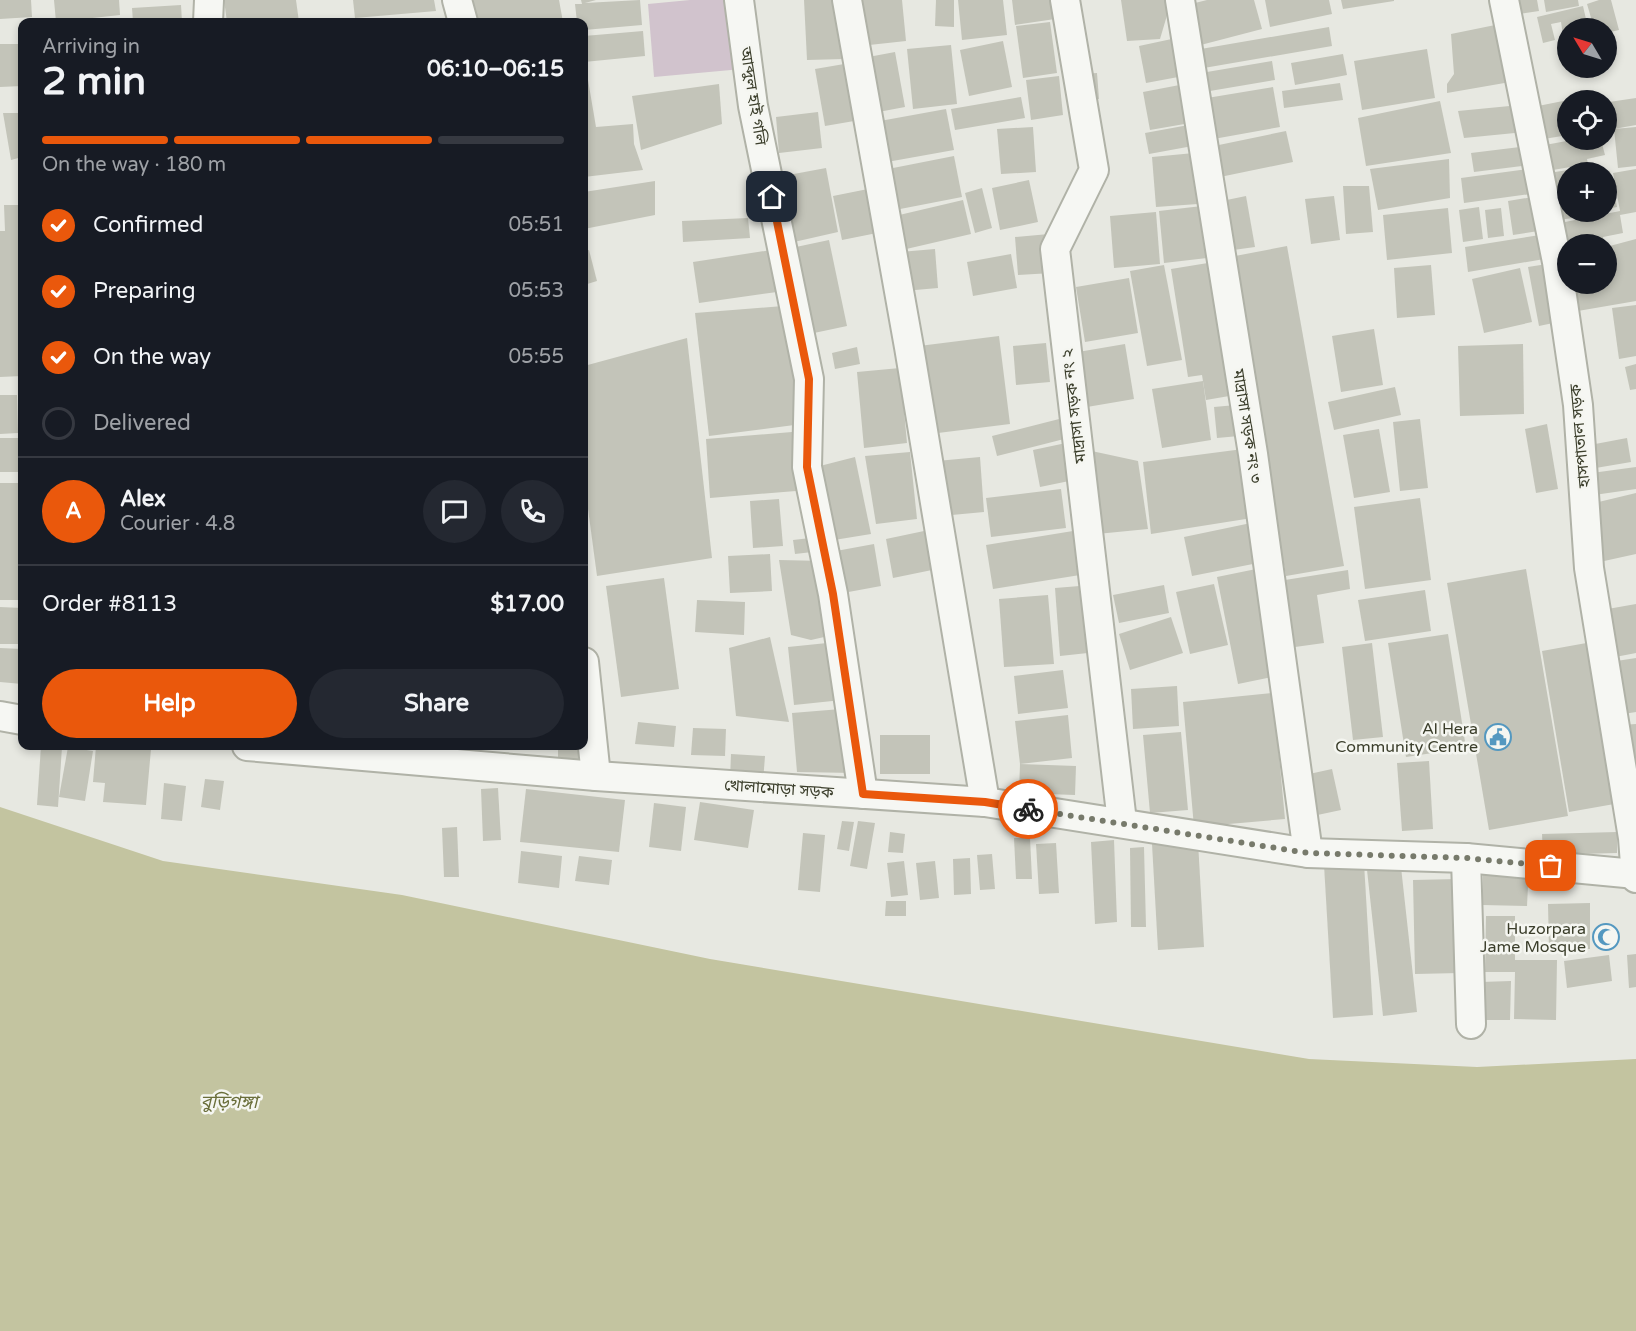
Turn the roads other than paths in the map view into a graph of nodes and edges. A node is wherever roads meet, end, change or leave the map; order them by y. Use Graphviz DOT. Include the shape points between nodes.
graph roads {
  1 [pos="209,0"];
  2 [pos="457,0"];
  3 [pos="740,0"];
  4 [pos="847,0"];
  5 [pos="1065,0"];
  6 [pos="1180,0"];
  7 [pos="1504,0"];
  8 [pos="208,18"];
  9 [pos="462,18"];
  10 [pos="588,700"];
  11 [pos="0,716"];
  12 [pos="18,719"];
  13 [pos="307,750"];
  14 [pos="596,776"];
  15 [pos="863,794"];
  16 [pos="985,802"];
  17 [pos="1122,822"];
  18 [pos="1308,853"];
  19 [pos="1466,858"];
  20 [pos="1636,875"];
  21 [pos="1471,1024"];
  1 -- 8 [label="street"];
  2 -- 9 [label="street"];
  3 -- 15 [label="street, আব্দুল হাই গলি" via="753,106 809,379 807,467 833,594"];
  4 -- 16 [label="street"];
  5 -- 17 [label="street, মাদ্রাসা সড়ক নং ২" via="1094,170 1055,249"];
  6 -- 18 [label="street, মাদ্রাসা সড়ক নং ৩" via="1253,454"];
  7 -- 20 [label="street, হাসপাতাল সড়ক" via="1562,295 1578,405 1589,568"];
  10 -- 14 [label="street"];
  11 -- 12 [label="street"];
  13 -- 14 [label="street, খোলামোড়া সড়ক"];
  14 -- 15 [label="street, খোলামোড়া সড়ক"];
  15 -- 16 [label="street, খোলামোড়া সড়ক"];
  16 -- 17 [label="street, খোলামোড়া সড়ক"];
  17 -- 18 [label="street, খোলামোড়া সড়ক"];
  18 -- 19 [label="street, খোলামোড়া সড়ক"];
  19 -- 20 [label="street, খোলামোড়া সড়ক"];
  19 -- 21 [label="street"];
}
